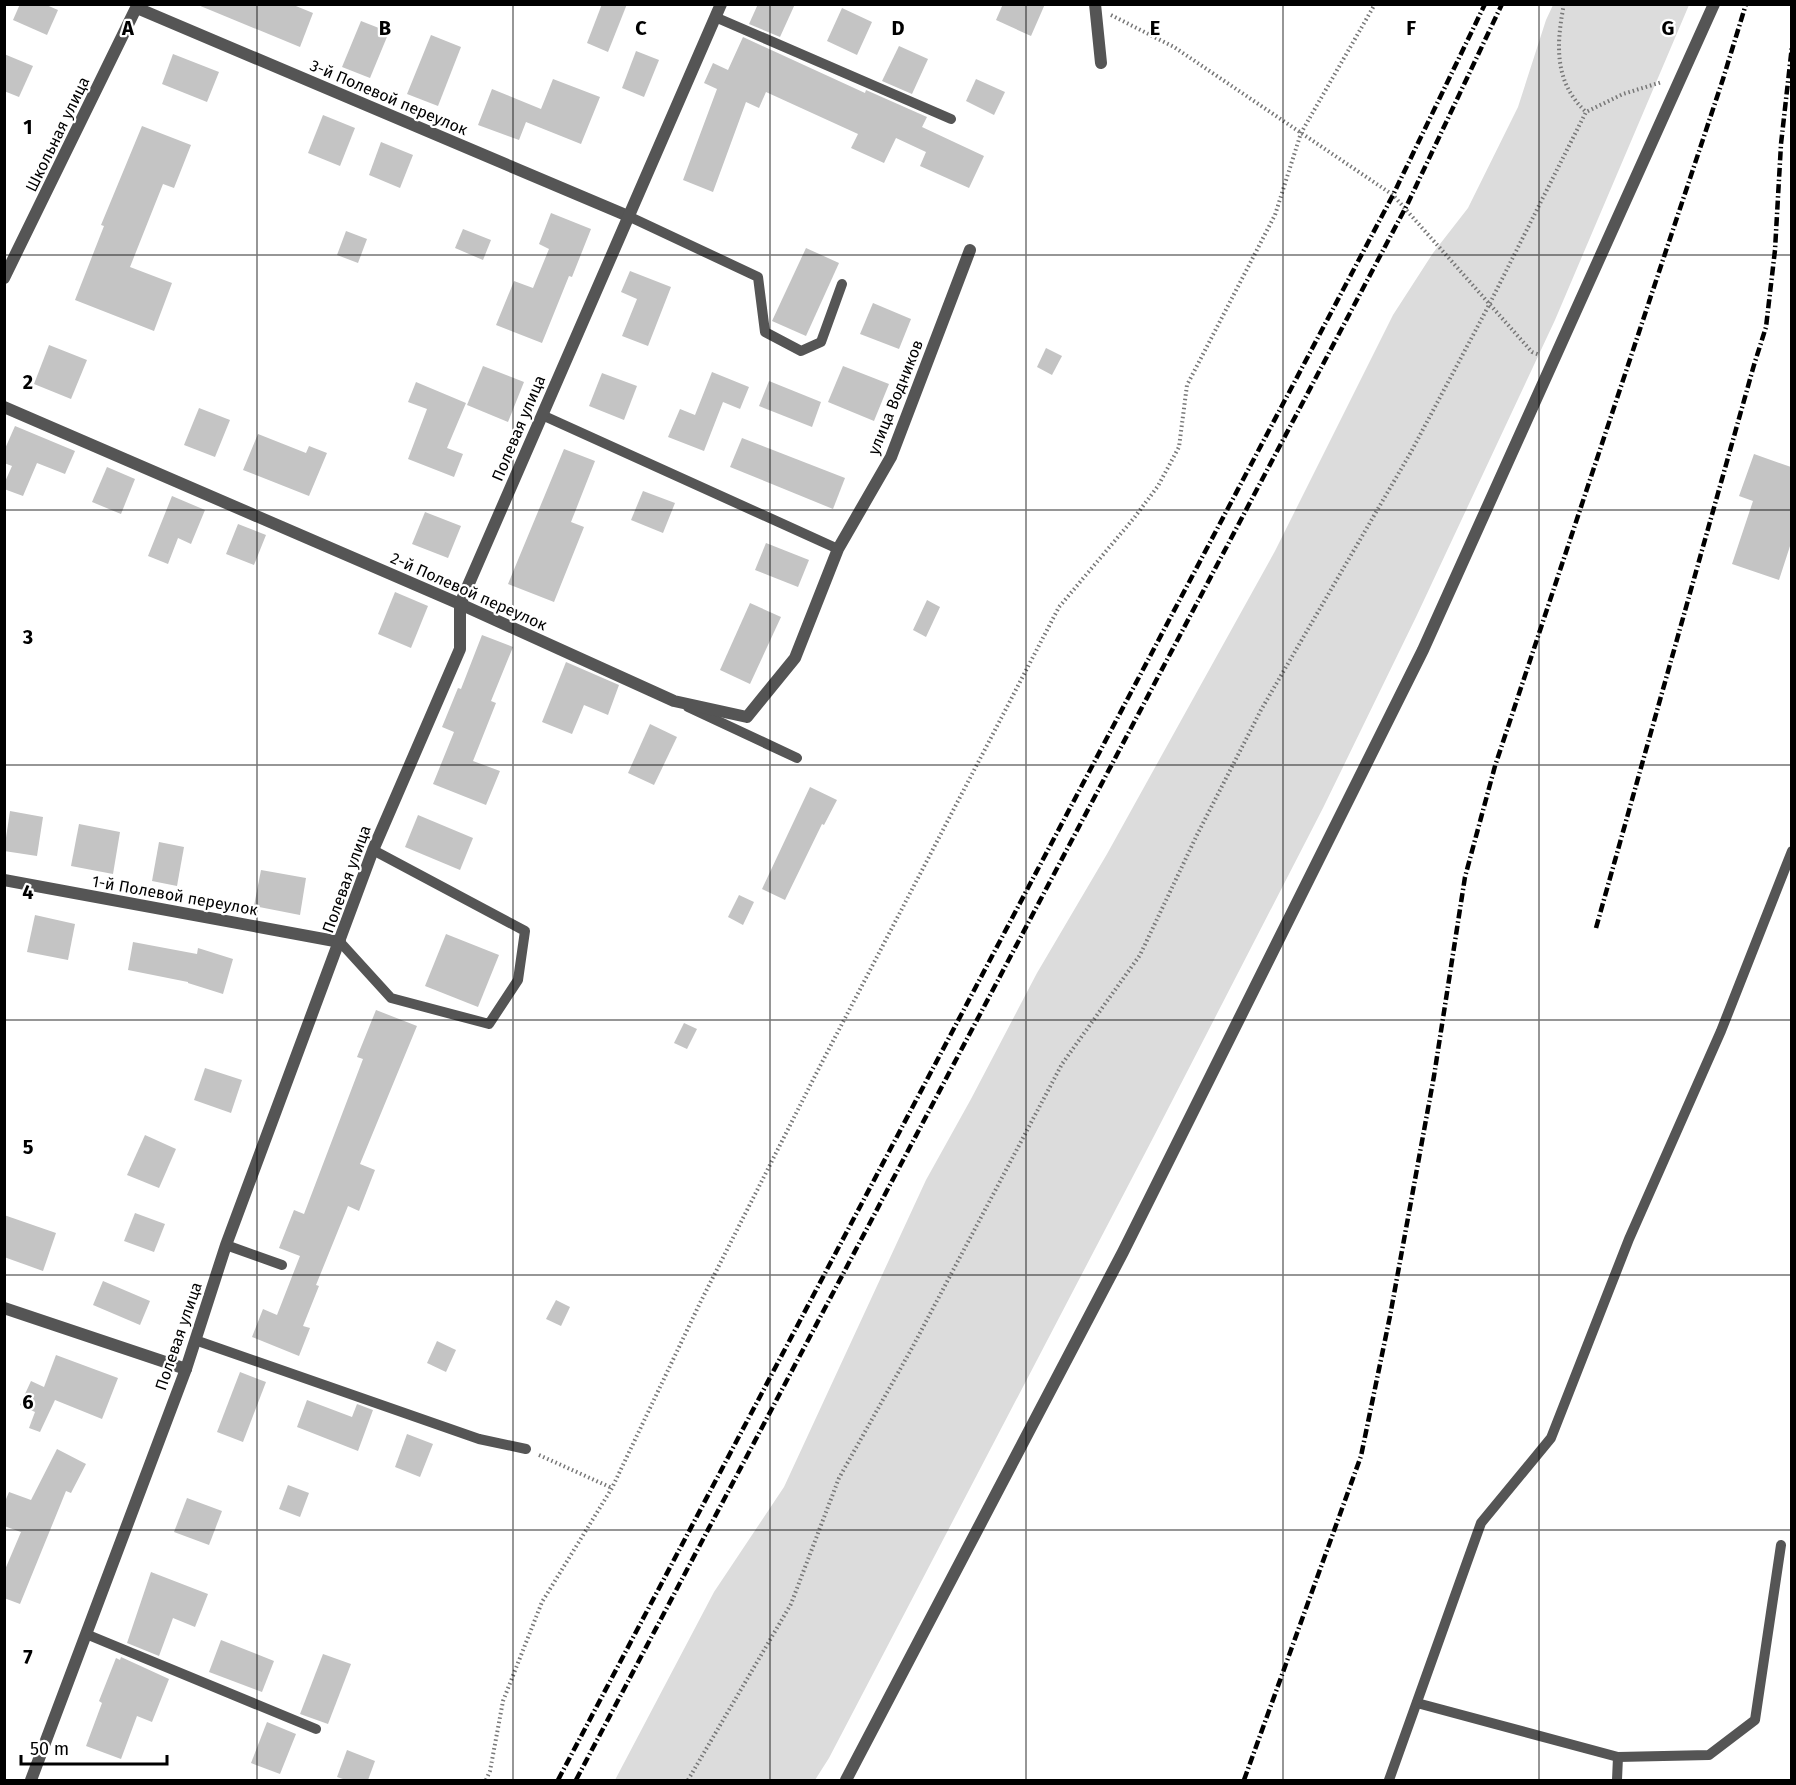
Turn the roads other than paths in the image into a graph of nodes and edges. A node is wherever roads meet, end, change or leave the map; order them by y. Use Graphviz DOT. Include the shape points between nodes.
graph roads {
  1 [pos="721,4"];
  2 [pos="1714,4"];
  3 [pos="138,6"];
  4 [pos="1096,6"];
  5 [pos="715,17"];
  6 [pos="1101,63"];
  7 [pos="951,119"];
  8 [pos="628,216"];
  9 [pos="970,250"];
  10 [pos="4,278"];
  11 [pos="842,284"];
  12 [pos="4,407"];
  13 [pos="542,416"];
  14 [pos="838,549"];
  15 [pos="460,604"];
  16 [pos="674,701"];
  17 [pos="797,758"];
  18 [pos="373,850"];
  19 [pos="1791,851"];
  20 [pos="4,880"];
  21 [pos="340,942"];
  22 [pos="226,1245"];
  23 [pos="282,1265"];
  24 [pos="4,1308"];
  25 [pos="195,1340"];
  26 [pos="186,1369"];
  27 [pos="526,1449"];
  28 [pos="1781,1545"];
  29 [pos="86,1634"];
  30 [pos="1417,1703"];
  31 [pos="316,1729"];
  32 [pos="1618,1757"];
  33 [pos="31,1780"];
  34 [pos="846,1780"];
  35 [pos="1389,1780"];
  36 [pos="1617,1780"];
  1 -- 5 [label="street, Полевая улица"];
  2 -- 34 [label="street" via="1423,650 1123,1252"];
  3 -- 8 [label="street, 3-й Полевой переулок"];
  3 -- 10 [label="street, Школьная улица"];
  4 -- 6 [label="street"];
  5 -- 7 [label="lane"];
  5 -- 8 [label="street, Полевая улица"];
  8 -- 11 [label="lane" via="758,277 765,332 801,351 821,342"];
  8 -- 13 [label="street, Полевая улица"];
  9 -- 14 [label="street, улица Водников" via="891,457"];
  12 -- 15 [label="street, 2-й Полевой переулок"];
  13 -- 14 [label="lane"];
  13 -- 15 [label="street, Полевая улица"];
  14 -- 16 [label="street, 2-й Полевой переулок" via="795,658 747,717"];
  15 -- 16 [label="street, 2-й Полевой переулок"];
  15 -- 18 [label="street, Полевая улица" via="460,650"];
  16 -- 17 [label="lane"];
  18 -- 21 [label="street, Полевая улица"];
  18 -- 21 [label="lane" via="525,931 518,980 489,1024 391,998"];
  19 -- 30 [label="lane" via="1721,1031 1629,1239 1551,1438 1481,1523"];
  20 -- 21 [label="street, 1-й Полевой переулок"];
  21 -- 22 [label="street, Полевая улица"];
  22 -- 23 [label="lane"];
  22 -- 25 [label="street, Полевая улица"];
  24 -- 26 [label="street"];
  25 -- 26 [label="street, Полевая улица"];
  25 -- 27 [label="lane" via="479,1439"];
  26 -- 29 [label="street, Полевая улица"];
  28 -- 32 [label="lane" via="1755,1720 1708,1755"];
  29 -- 31 [label="lane"];
  29 -- 33 [label="street, Полевая улица"];
  30 -- 32 [label="lane"];
  30 -- 35 [label="lane"];
  32 -- 36 [label="lane"];
}
